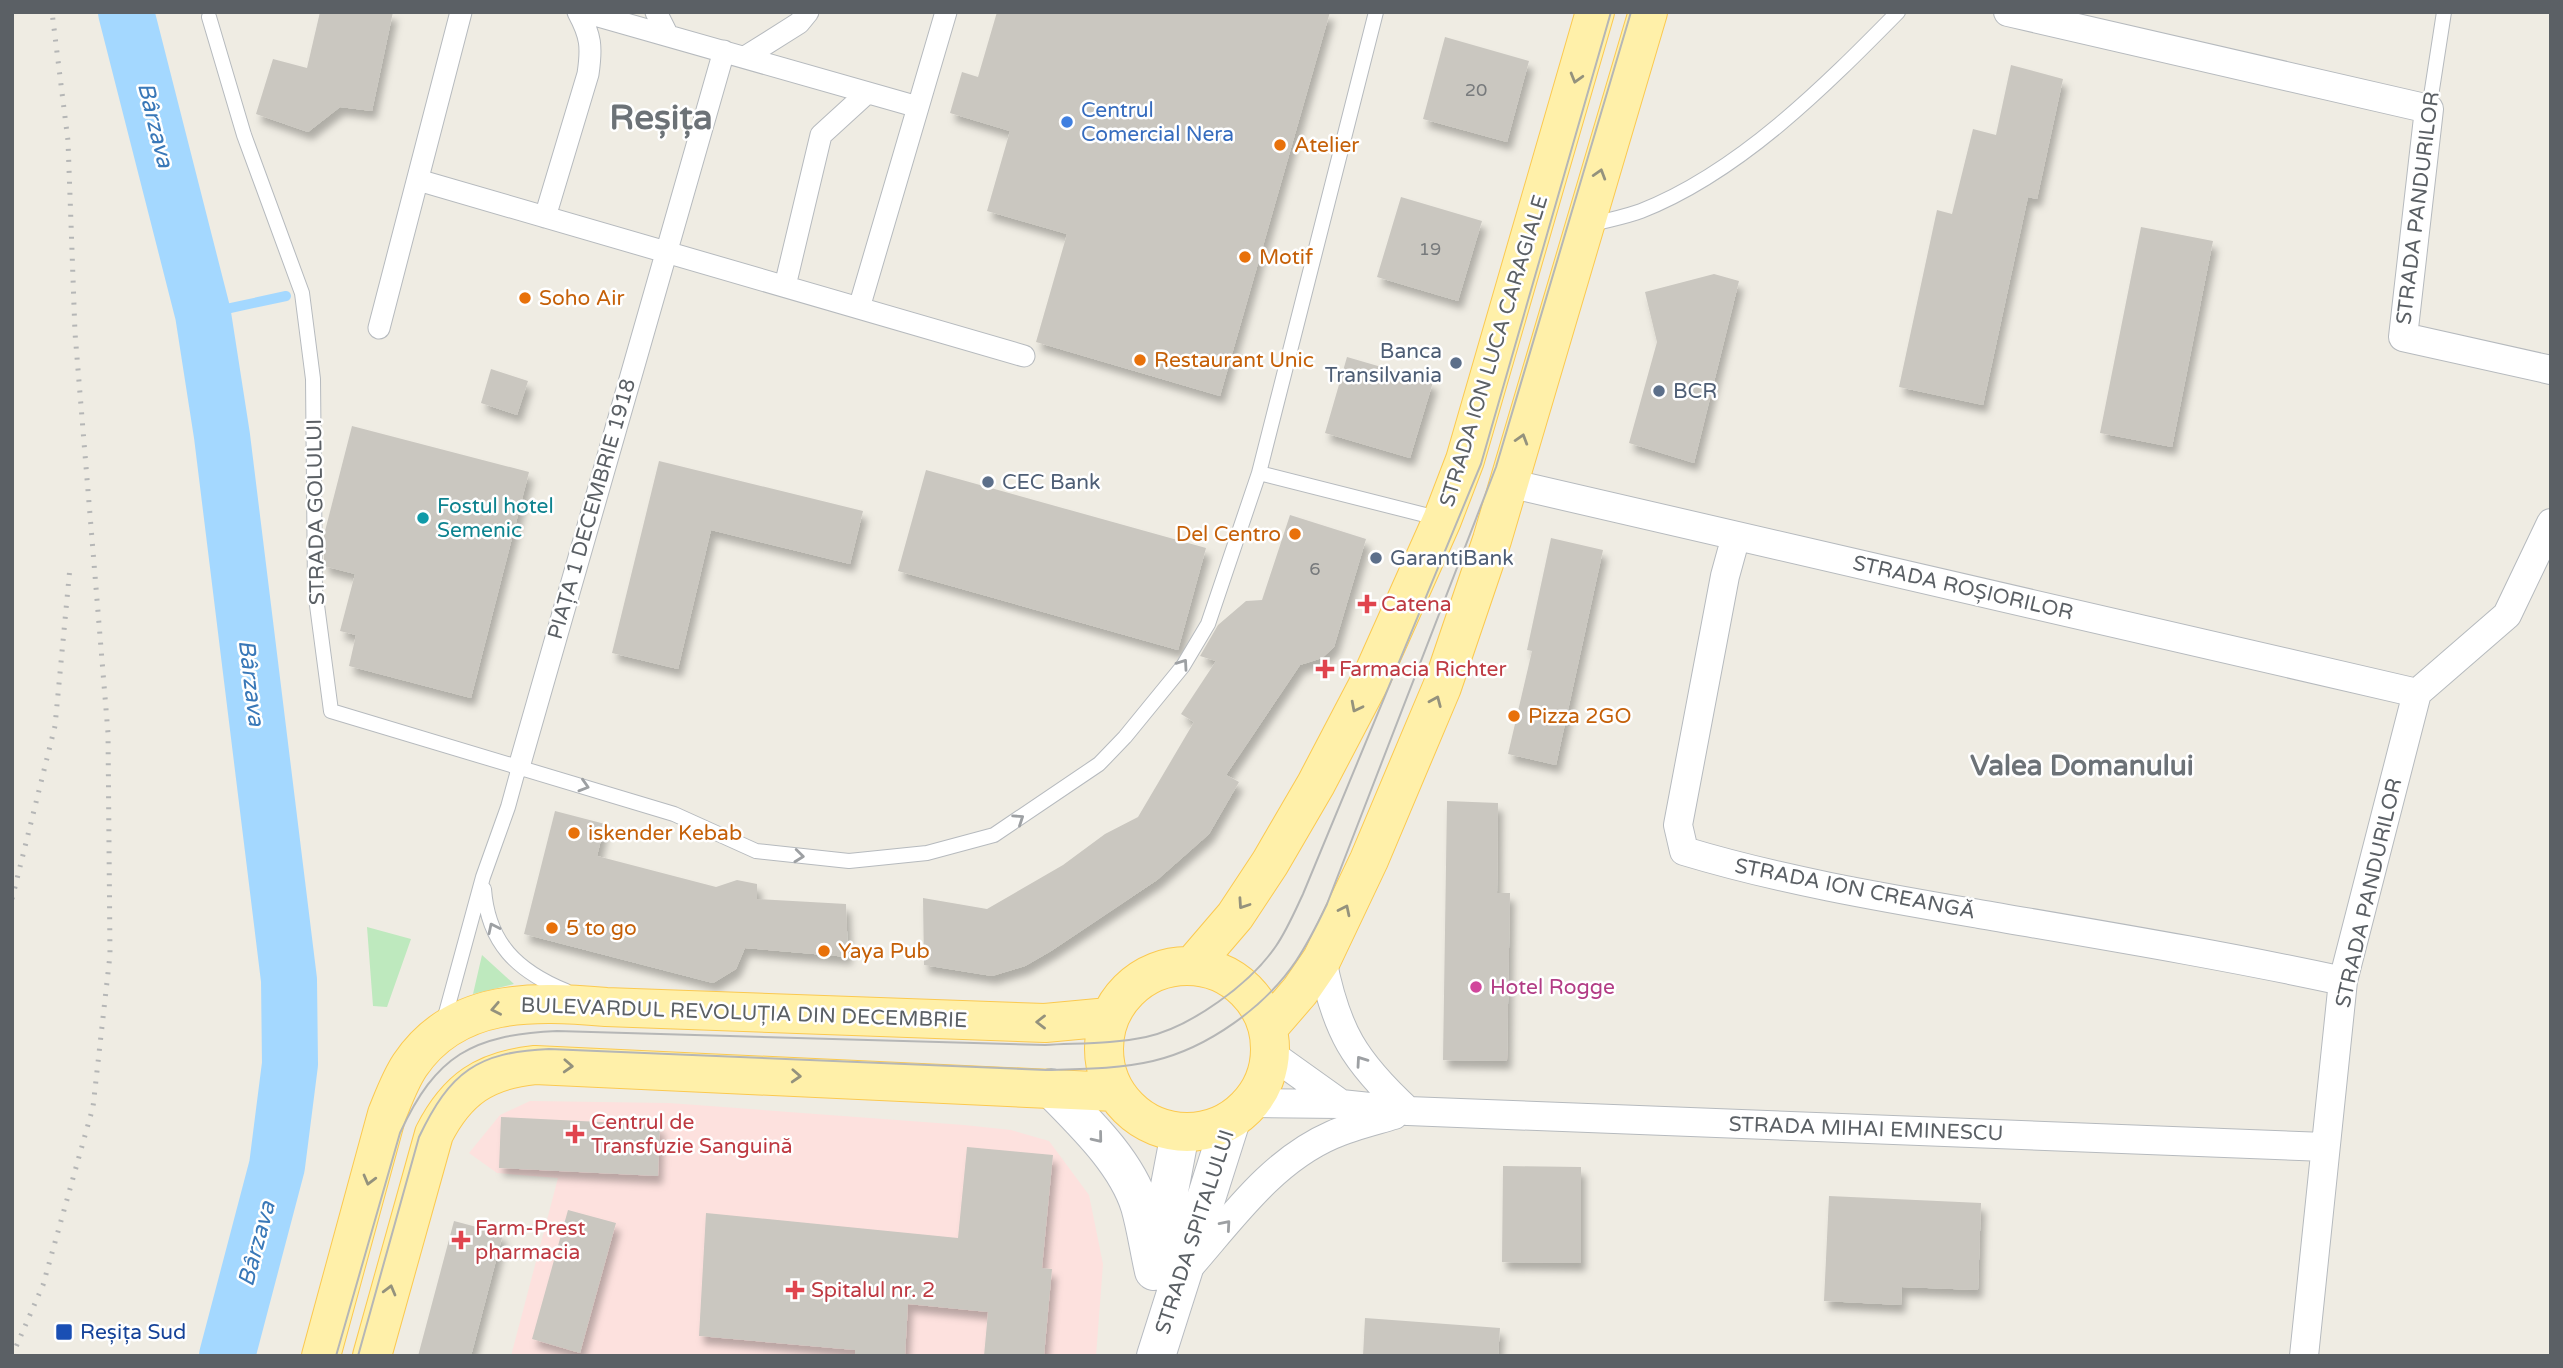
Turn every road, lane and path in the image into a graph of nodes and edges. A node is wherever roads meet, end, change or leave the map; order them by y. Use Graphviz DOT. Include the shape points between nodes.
graph roads {
  1 [pos="461,12"];
  2 [pos="578,12"];
  3 [pos="584,12"];
  4 [pos="656,12"];
  5 [pos="808,12"];
  6 [pos="946,12"];
  7 [pos="1377,12"];
  8 [pos="1595,12"];
  9 [pos="1648,12"];
  10 [pos="1898,12"];
  11 [pos="2008,12"];
  12 [pos="2444,12"];
  13 [pos="209,17"];
  14 [pos="667,34"];
  15 [pos="734,54"];
  16 [pos="867,93"];
  17 [pos="918,107"];
  18 [pos="2429,109"];
  19 [pos="418,180"];
  20 [pos="545,217"];
  21 [pos="1585,226"];
  22 [pos="666,252"];
  23 [pos="785,286"];
  24 [pos="859,308"];
  25 [pos="379,328"];
  26 [pos="1024,356"];
  27 [pos="2551,370"];
  28 [pos="1259,473"];
  29 [pos="1508,483"];
  30 [pos="1442,520"];
  31 [pos="2551,523"];
  32 [pos="1735,536"];
  33 [pos="2417,693"];
  34 [pos="519,767"];
  35 [pos="482,877"];
  36 [pos="1322,959"];
  37 [pos="1192,965"];
  38 [pos="2343,981"];
  39 [pos="606,1007"];
  40 [pos="1109,1017"];
  41 [pos="440,1034"];
  42 [pos="1270,1041"];
  43 [pos="1051,1088"];
  44 [pos="1115,1092"];
  45 [pos="1340,1104"];
  46 [pos="1408,1111"];
  47 [pos="1241,1112"];
  48 [pos="1180,1133"];
  49 [pos="2325,1147"];
  50 [pos="1168,1273"];
  51 [pos="1157,1350"];
  52 [pos="321,1356"];
  53 [pos="372,1356"];
  54 [pos="2304,1356"];
  1 -- 19 [label="street"];
  2 -- 20 [label="street" via="588,31 588,74"];
  3 -- 14 [label="street"];
  4 -- 14 [label="street"];
  5 -- 15 [label="street" via="799,23"];
  6 -- 17 [label="street"];
  7 -- 28 [label="lane"];
  8 -- 30 [label="main road, STRADA ION LUCA CARAGIALE, one-way" via="1472,433"];
  21 -- 9 [label="main road, one-way"];
  10 -- 21 [label="lane" via="1782,122 1718,170 1641,211"];
  11 -- 18 [label="street"];
  12 -- 18 [label="lane, STRADA PANDURILOR"];
  13 -- 34 [label="lane, STRADA GOLULUI" via="244,135 302,293 313,379 315,590 331,711"];
  14 -- 15 [label="street"];
  15 -- 16 [label="street"];
  15 -- 22 [label="street, PIAȚA 1 DECEMBRIE 1918"];
  16 -- 17 [label="street"];
  16 -- 23 [label="street" via="821,135"];
  17 -- 24 [label="street"];
  18 -- 27 [label="street, STRADA PANDURILOR" via="2403,337"];
  19 -- 20 [label="street"];
  19 -- 25 [label="street"];
  20 -- 22 [label="street"];
  29 -- 21 [label="main road, one-way"];
  22 -- 23 [label="street"];
  22 -- 34 [label="street, PIAȚA 1 DECEMBRIE 1918"];
  23 -- 24 [label="street"];
  24 -- 26 [label="street"];
  28 -- 30 [label="lane"];
  34 -- 28 [label="lane, one-way" via="674,814 756,851 849,861 927,853 994,835 1099,764 1183,666 1208,624"];
  29 -- 32 [label="street, STRADA ROȘIORILOR"];
  36 -- 29 [label="main road, one-way" via="1442,687"];
  30 -- 37 [label="main road, STRADA ION LUCA CARAGIALE, one-way" via="1371,679 1316,784 1235,916"];
  31 -- 33 [label="street" via="2507,615"];
  32 -- 33 [label="street, STRADA ROȘIORILOR"];
  32 -- 38 [label="street, STRADA ION CREANGĂ" via="1678,825 1684,851 1740,868 1893,899"];
  33 -- 38 [label="street, STRADA PANDURILOR"];
  34 -- 35 [label="lane"];
  39 -- 35 [label="lane, one-way" via="526,971 492,930"];
  35 -- 41 [label="lane"];
  36 -- 42 [label="main road"];
  46 -- 36 [label="street, one-way" via="1367,1069 1338,1024"];
  37 -- 40 [label="main road" via="1167,967 1142,977 1123,994"];
  37 -- 42 [label="main road" via="1218,971 1241,984 1258,1004"];
  38 -- 49 [label="street, STRADA PANDURILOR"];
  40 -- 39 [label="main road, BULEVARDUL REVOLUȚIA DIN DECEMBRIE, one-way" via="1045,1023"];
  39 -- 41 [label="main road, BULEVARDUL REVOLUȚIA DIN DECEMBRIE, one-way" via="552,1003 492,1008"];
  40 -- 44 [label="main road" via="1103,1055"];
  41 -- 52 [label="main road, BULEVARDUL REVOLUȚIA DIN DECEMBRIE, one-way" via="410,1065 387,1114"];
  42 -- 45 [label="street"];
  42 -- 47 [label="main road" via="1265,1080"];
  43 -- 44 [label="main road"];
  43 -- 50 [label="main road, one-way" via="1117,1161"];
  53 -- 43 [label="main road, one-way" via="434,1134 443,1115 483,1077 535,1065"];
  44 -- 48 [label="main road" via="1132,1112 1154,1126"];
  45 -- 46 [label="street, STRADA MIHAI EMINESCU"];
  45 -- 47 [label="street, STRADA MIHAI EMINESCU"];
  46 -- 49 [label="street, STRADA MIHAI EMINESCU"];
  50 -- 46 [label="street, STRADA MIHAI EMINESCU, one-way" via="1300,1153 1331,1135"];
  47 -- 48 [label="main road" via="1207,1131"];
  47 -- 50 [label="main road, STRADA SPITALULUI"];
  48 -- 50 [label="main road, STRADA SPITALULUI"];
  49 -- 54 [label="street, STRADA PANDURILOR"];
  50 -- 51 [label="main road, STRADA SPITALULUI"];
}
